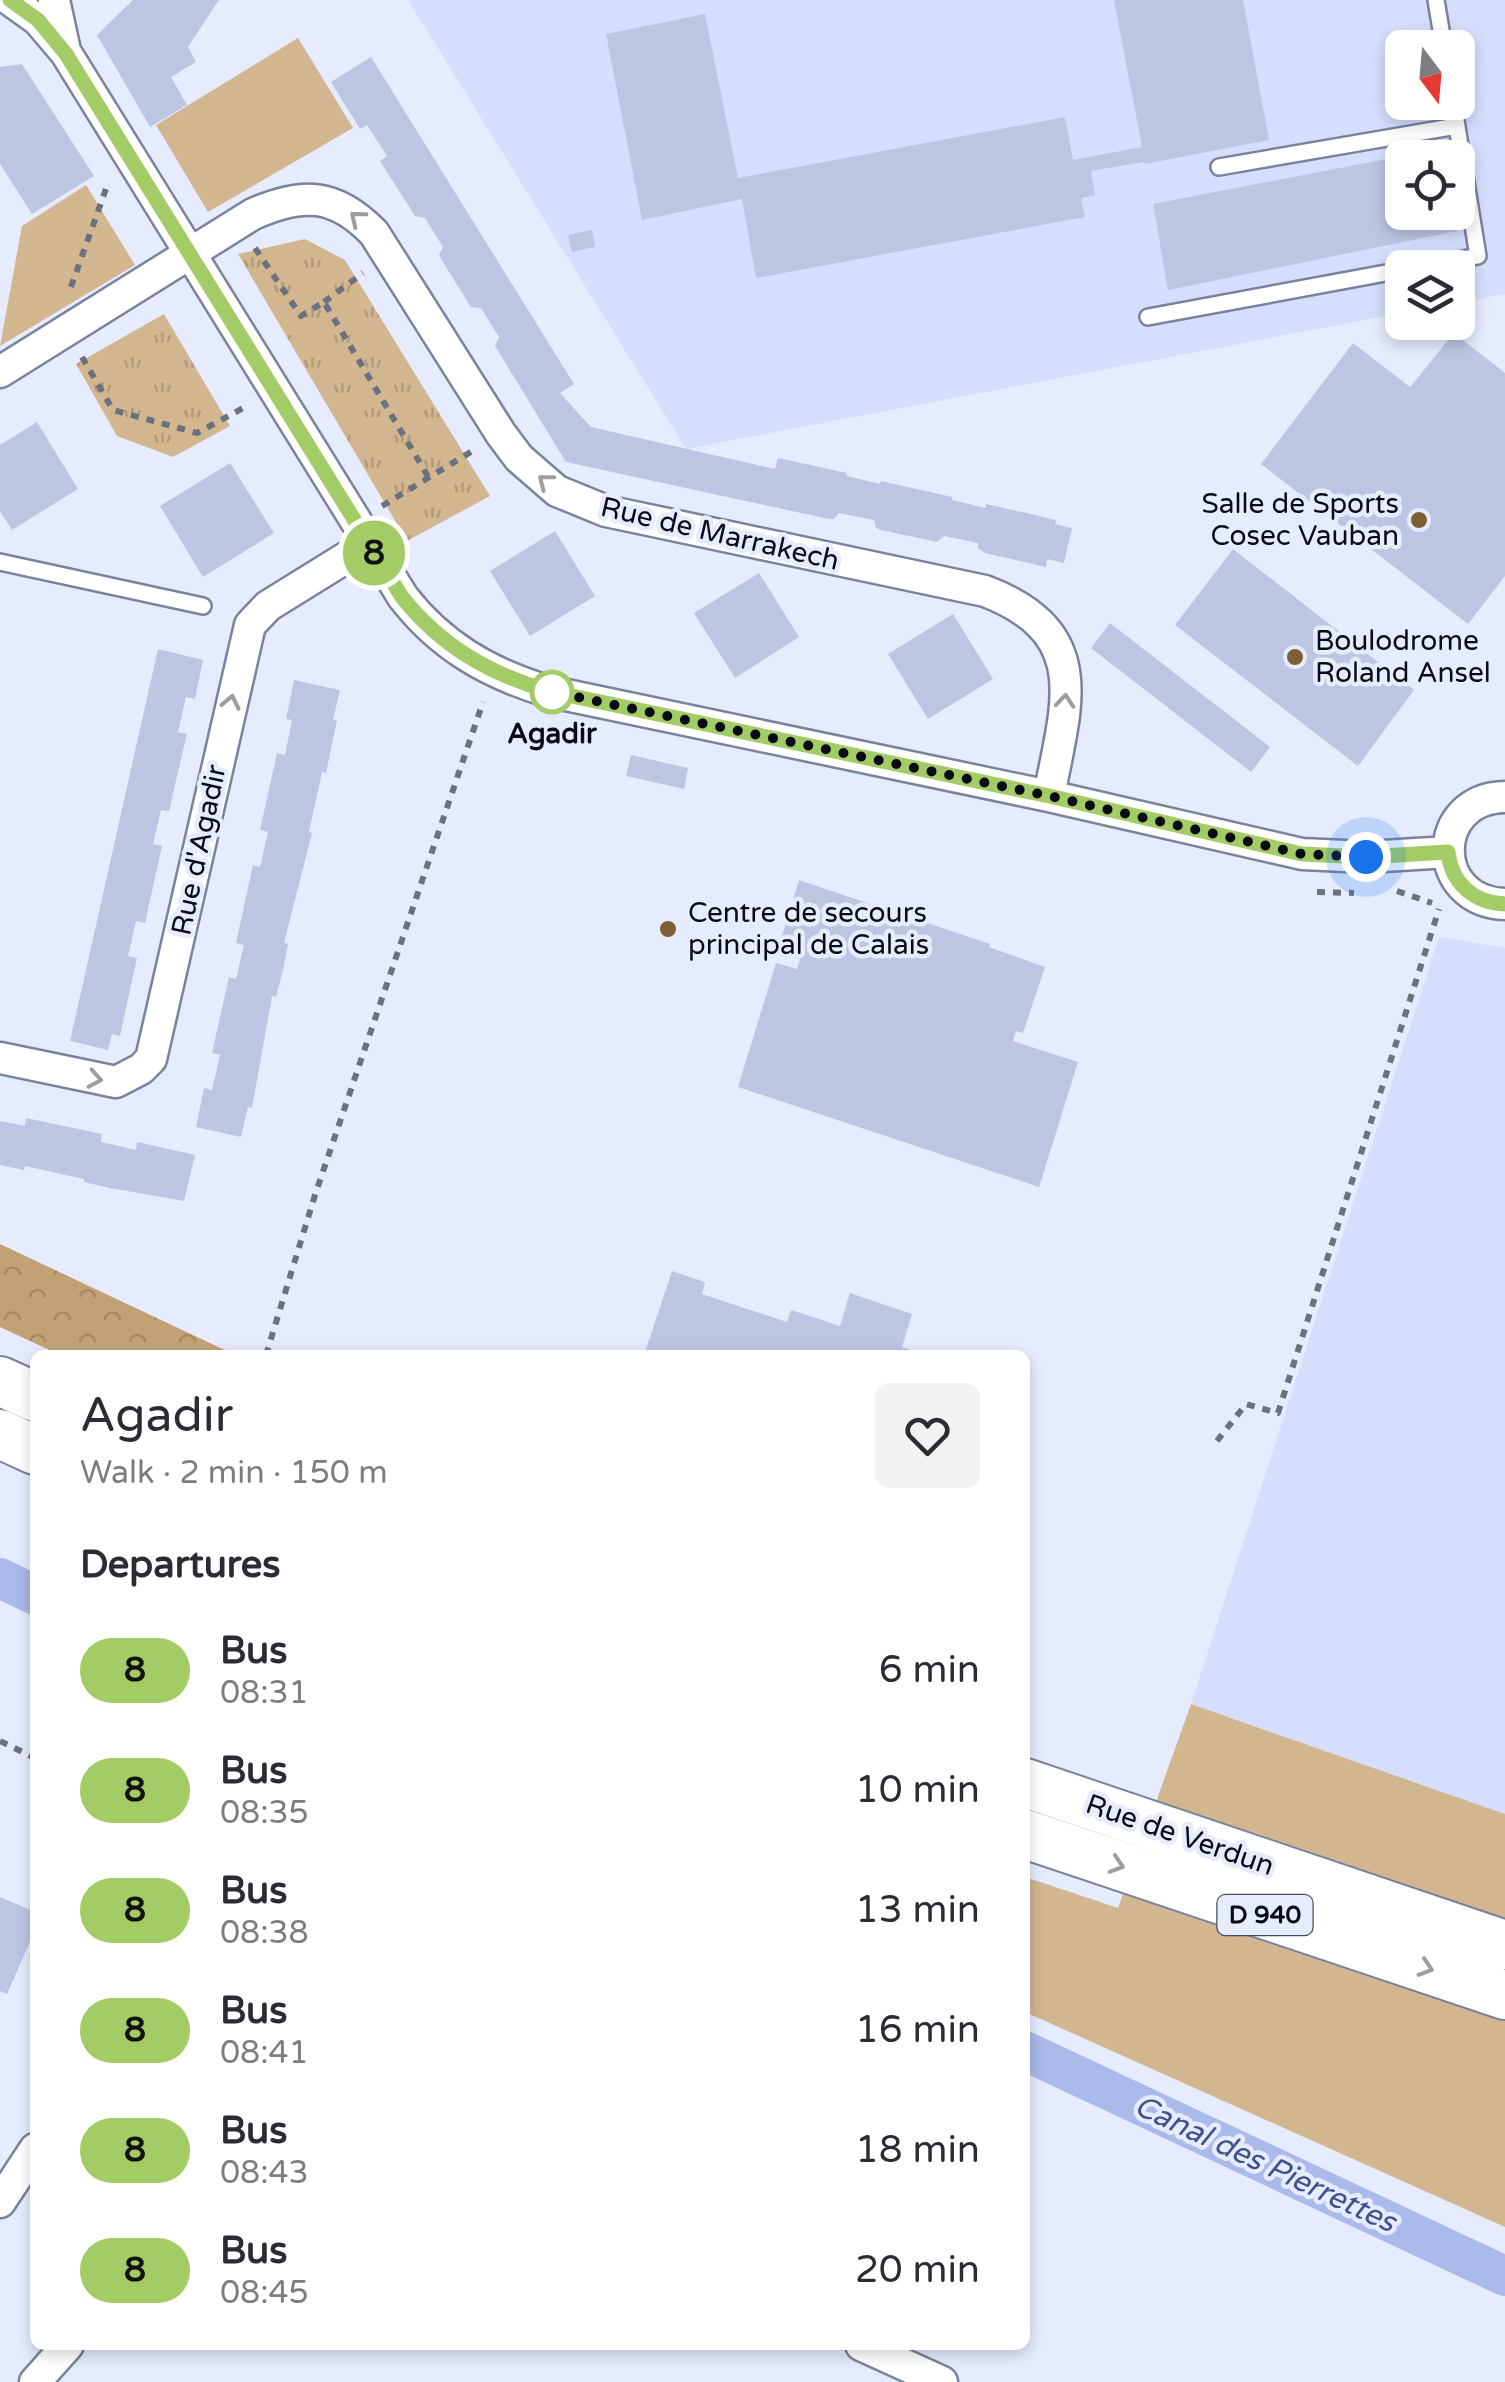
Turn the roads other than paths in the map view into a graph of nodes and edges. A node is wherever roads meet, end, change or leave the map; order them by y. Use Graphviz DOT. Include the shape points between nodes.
graph roads {
  1 [pos="10,0"];
  2 [pos="54,0"];
  3 [pos="1436,0"];
  4 [pos="1441,30"];
  5 [pos="66,54"];
  6 [pos="1455,120"];
  7 [pos="1456,126"];
  8 [pos="1219,168"];
  9 [pos="189,253"];
  10 [pos="1475,257"];
  11 [pos="1385,273"];
  12 [pos="1148,317"];
  13 [pos="0,372"];
  14 [pos="362,534"];
  15 [pos="0,562"];
  16 [pos="203,606"];
  17 [pos="1049,796"];
  18 [pos="1505,797"];
  19 [pos="1448,852"];
  20 [pos="1505,904"];
  21 [pos="0,1058"];
  22 [pos="0,1381"];
  23 [pos="30,1395"];
  24 [pos="0,1434"];
  25 [pos="30,1448"];
  26 [pos="1030,1785"];
  27 [pos="1030,1836"];
  28 [pos="1505,1945"];
  29 [pos="1505,1994"];
  30 [pos="30,2157"];
  31 [pos="0,2202"];
  32 [pos="63,2350"];
  33 [pos="872,2350"];
  34 [pos="34,2382"];
  35 [pos="942,2382"];
  1 -- 5 [label="street" via="38,20"];
  2 -- 5 [label="street"];
  3 -- 4 [label="lane"];
  5 -- 9 [label="street"];
  6 -- 7 [label="lane"];
  7 -- 8 [label="lane"];
  7 -- 10 [label="lane"];
  9 -- 13 [label="street"];
  9 -- 14 [label="street"];
  17 -- 9 [label="street, Rue de Marrakech, one-way" via="1068,696 1066,674 1048,632 1012,602 606,511 557,491 501,434 388,253 356,215 319,199 275,204"];
  11 -- 12 [label="lane"];
  14 -- 17 [label="street" via="402,597 441,639 517,682"];
  21 -- 14 [label="street, Rue d'Agadir, one-way" via="116,1082 151,1059 250,625"];
  15 -- 16 [label="lane"];
  17 -- 19 [label="street" via="1321,857"];
  18 -- 19 [label="street" via="1483,800 1463,814"];
  19 -- 20 [label="street" via="1466,890"];
  22 -- 23 [label="main road"];
  24 -- 25 [label="main road"];
  26 -- 28 [label="main road, Rue de Verdun / D 940"];
  27 -- 29 [label="main road, Rue de Verdun / D 940, one-way"];
  30 -- 31 [label="street"];
  32 -- 34 [label="street"];
  33 -- 35 [label="street"];
}
